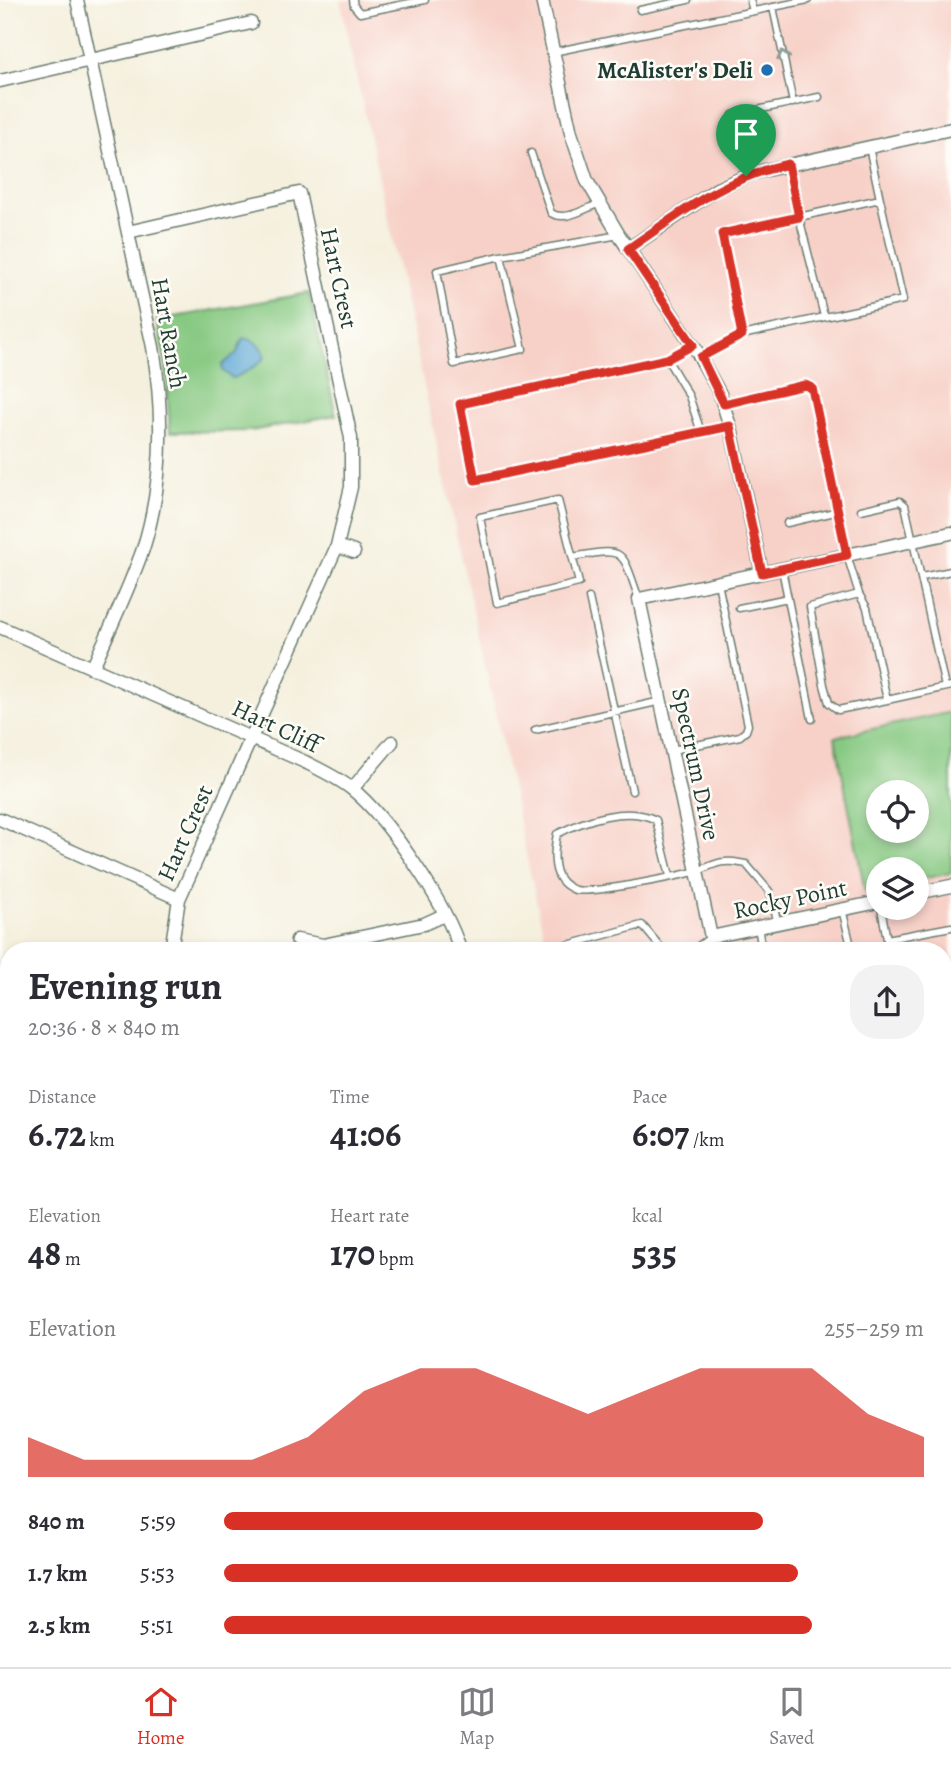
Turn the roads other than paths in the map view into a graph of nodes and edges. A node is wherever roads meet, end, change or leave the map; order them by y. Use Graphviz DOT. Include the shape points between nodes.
graph roads {
  1 [pos="77,0"];
  2 [pos="353,0"];
  3 [pos="425,0"];
  4 [pos="542,0"];
  5 [pos="688,0"];
  6 [pos="750,0"];
  7 [pos="808,0"];
  8 [pos="773,7"];
  9 [pos="640,10"];
  10 [pos="752,11"];
  11 [pos="251,23"];
  12 [pos="553,52"];
  13 [pos="91,60"];
  14 [pos="0,81"];
  15 [pos="819,97"];
  16 [pos="793,103"];
  17 [pos="733,115"];
  18 [pos="951,129"];
  19 [pos="869,147"];
  20 [pos="531,153"];
  21 [pos="788,164"];
  22 [pos="880,198"];
  23 [pos="598,204"];
  24 [pos="799,217"];
  25 [pos="128,232"];
  26 [pos="619,235"];
  27 [pos="628,249"];
  28 [pos="501,256"];
  29 [pos="824,316"];
  30 [pos="742,335"];
  31 [pos="693,345"];
  32 [pos="701,357"];
  33 [pos="667,359"];
  34 [pos="724,404"];
  35 [pos="730,426"];
  36 [pos="701,432"];
  37 [pos="861,510"];
  38 [pos="839,511"];
  39 [pos="787,523"];
  40 [pos="951,533"];
  41 [pos="914,541"];
  42 [pos="337,545"];
  43 [pos="354,552"];
  44 [pos="847,555"];
  45 [pos="573,557"];
  46 [pos="782,569"];
  47 [pos="951,571"];
  48 [pos="762,573"];
  49 [pos="922,577"];
  50 [pos="717,582"];
  51 [pos="859,594"];
  52 [pos="589,598"];
  53 [pos="788,598"];
  54 [pos="639,599"];
  55 [pos="739,608"];
  56 [pos="0,627"];
  57 [pos="93,667"];
  58 [pos="948,686"];
  59 [pos="887,700"];
  60 [pos="661,701"];
  61 [pos="615,711"];
  62 [pos="812,719"];
  63 [pos="535,730"];
  64 [pos="252,738"];
  65 [pos="392,742"];
  66 [pos="672,750"];
  67 [pos="352,789"];
  68 [pos="632,791"];
  69 [pos="0,819"];
  70 [pos="697,871"];
  71 [pos="670,876"];
  72 [pos="951,886"];
  73 [pos="929,891"];
  74 [pos="179,899"];
  75 [pos="866,904"];
  76 [pos="842,909"];
  77 [pos="444,915"];
  78 [pos="883,920"];
  79 [pos="778,923"];
  80 [pos="951,927"];
  81 [pos="758,928"];
  82 [pos="711,937"];
  83 [pos="887,939"];
  84 [pos="297,940"];
  85 [pos="172,942"];
  86 [pos="303,942"];
  87 [pos="337,942"];
  88 [pos="456,942"];
  89 [pos="579,942"];
  90 [pos="656,942"];
  91 [pos="704,942"];
  92 [pos="761,942"];
  93 [pos="850,942"];
  94 [pos="888,942"];
  1 -- 13 [label="street, Hart Ranch"];
  2 -- 3 [label="lane" via="360,13"];
  4 -- 12 [label="street"];
  5 -- 9 [label="lane"];
  6 -- 10 [label="lane"];
  7 -- 8 [label="lane"];
  8 -- 10 [label="lane"];
  16 -- 8 [label="lane, one-way"];
  10 -- 12 [label="lane"];
  11 -- 13 [label="street"];
  12 -- 23 [label="street" via="578,157"];
  13 -- 14 [label="street"];
  13 -- 25 [label="street, Hart Ranch"];
  15 -- 16 [label="lane"];
  16 -- 17 [label="lane"];
  18 -- 19 [label="street"];
  19 -- 21 [label="street"];
  19 -- 22 [label="lane"];
  20 -- 23 [label="lane" via="551,213 563,217"];
  21 -- 24 [label="lane"];
  21 -- 27 [label="street" via="718,189"];
  22 -- 24 [label="lane"];
  22 -- 29 [label="lane" via="903,300"];
  23 -- 26 [label="street"];
  24 -- 29 [label="lane"];
  24 -- 30 [label="lane" via="722,234"];
  25 -- 42 [label="street, Hart Crest" via="299,193 351,438 351,487"];
  25 -- 57 [label="street, Hart Ranch" via="159,388 159,469 143,548"];
  26 -- 27 [label="street"];
  26 -- 28 [label="lane"];
  27 -- 31 [label="street"];
  28 -- 28 [label="lane" via="523,349 454,364 437,271"];
  29 -- 30 [label="lane"];
  30 -- 32 [label="lane"];
  31 -- 32 [label="street"];
  31 -- 33 [label="lane"];
  32 -- 34 [label="street"];
  33 -- 36 [label="lane" via="689,396"];
  33 -- 36 [label="lane" via="460,404 475,480"];
  34 -- 35 [label="street"];
  34 -- 38 [label="lane" via="809,385"];
  35 -- 36 [label="lane"];
  35 -- 48 [label="street"];
  37 -- 41 [label="lane" via="900,501"];
  38 -- 39 [label="lane"];
  38 -- 44 [label="lane"];
  40 -- 41 [label="street"];
  41 -- 44 [label="street"];
  41 -- 49 [label="lane"];
  42 -- 43 [label="street"];
  42 -- 64 [label="street, Hart Crest"];
  44 -- 46 [label="street"];
  44 -- 51 [label="lane"];
  45 -- 45 [label="lane" via="579,583 497,603 480,517 558,500"];
  45 -- 54 [label="lane" via="607,551 620,554"];
  46 -- 48 [label="street"];
  46 -- 53 [label="lane"];
  47 -- 49 [label="lane"];
  48 -- 50 [label="street"];
  49 -- 58 [label="lane"];
  50 -- 54 [label="street"];
  50 -- 66 [label="lane" via="748,725 740,736"];
  51 -- 59 [label="lane" via="867,608"];
  51 -- 59 [label="lane" via="810,607 824,685 830,703 838,710"];
  52 -- 61 [label="lane"];
  53 -- 55 [label="lane"];
  53 -- 62 [label="lane"];
  54 -- 60 [label="street, Spectrum Drive"];
  56 -- 57 [label="street, Hart Cliff"];
  57 -- 64 [label="street, Hart Cliff"];
  58 -- 59 [label="lane"];
  60 -- 61 [label="lane"];
  60 -- 66 [label="street, Spectrum Drive"];
  61 -- 63 [label="lane"];
  61 -- 68 [label="lane"];
  64 -- 67 [label="street, Hart Cliff"];
  64 -- 74 [label="street, Hart Crest"];
  65 -- 67 [label="street"];
  66 -- 70 [label="street, Spectrum Drive"];
  67 -- 77 [label="street, Hart Cliff" via="376,811"];
  69 -- 74 [label="street"];
  70 -- 71 [label="lane"];
  70 -- 79 [label="lane" via="722,861 746,864 769,891"];
  70 -- 82 [label="street, Spectrum Drive"];
  71 -- 71 [label="lane" via="576,890 563,884 556,868 557,834 620,814 643,814 656,820"];
  72 -- 73 [label="street"];
  74 -- 85 [label="street, Hart Crest"];
  75 -- 76 [label="street, Rocky Point"];
  76 -- 79 [label="street, Rocky Point"];
  76 -- 93 [label="lane"];
  77 -- 87 [label="street" via="424,924"];
  77 -- 88 [label="street, Hart Cliff"];
  78 -- 83 [label="lane"];
  79 -- 81 [label="street, Rocky Point"];
  80 -- 83 [label="lane"];
  81 -- 82 [label="street, Rocky Point"];
  81 -- 92 [label="lane"];
  82 -- 91 [label="lane"];
  83 -- 94 [label="lane"];
  84 -- 86 [label="street"];
  89 -- 90 [label="lane" via="642,925"];
}
